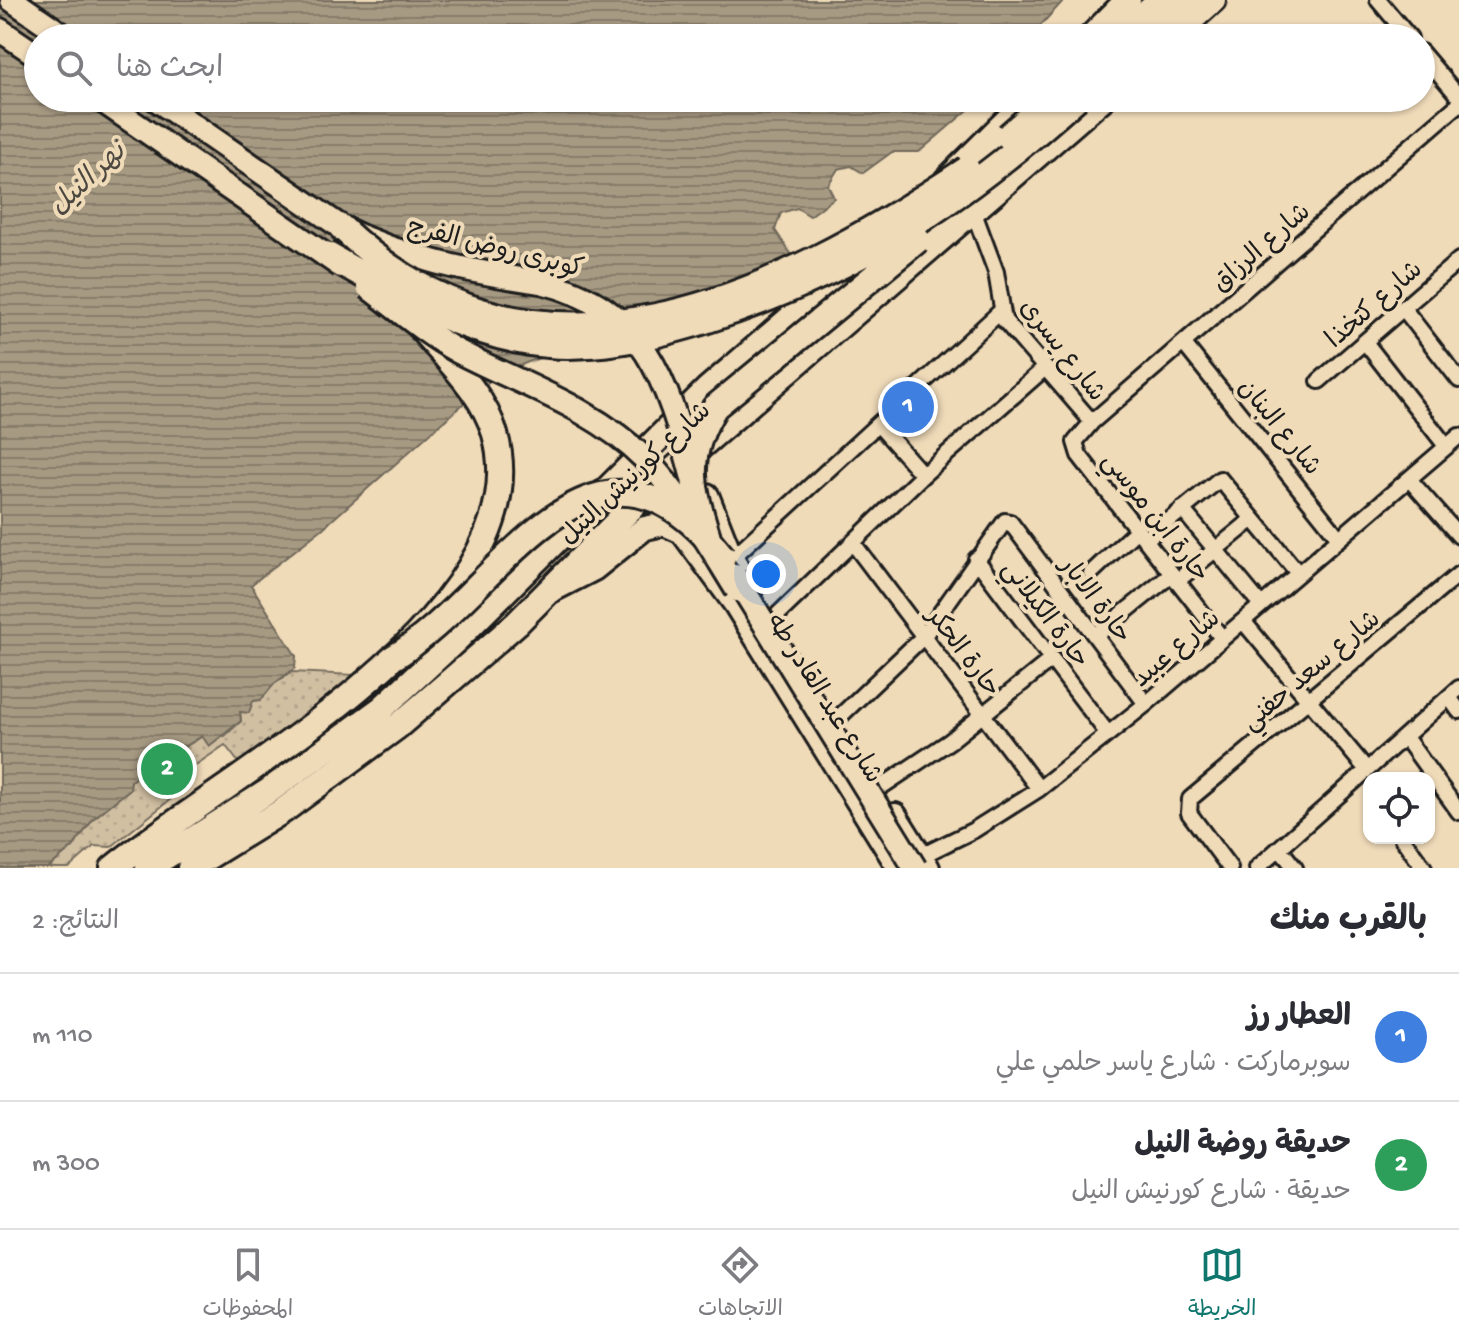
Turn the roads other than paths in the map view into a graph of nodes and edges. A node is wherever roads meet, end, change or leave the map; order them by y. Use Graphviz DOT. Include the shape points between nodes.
graph roads {
  1 [pos="12,0"];
  2 [pos="1128,0"];
  3 [pos="1161,0"];
  4 [pos="1186,0"];
  5 [pos="1213,0"];
  6 [pos="1378,0"];
  7 [pos="47,24"];
  8 [pos="1104,24"];
  9 [pos="1134,24"];
  10 [pos="1159,24"];
  11 [pos="1186,24"];
  12 [pos="1398,24"];
  13 [pos="0,30"];
  14 [pos="24,46"];
  15 [pos="1435,69"];
  16 [pos="1459,97"];
  17 [pos="1459,104"];
  18 [pos="118,112"];
  19 [pos="174,112"];
  20 [pos="1016,112"];
  21 [pos="1035,112"];
  22 [pos="1042,112"];
  23 [pos="1060,112"];
  24 [pos="1087,112"];
  25 [pos="974,213"];
  26 [pos="341,227"];
  27 [pos="326,254"];
  28 [pos="1459,260"];
  29 [pos="1404,309"];
  30 [pos="1001,311"];
  31 [pos="415,323"];
  32 [pos="1365,342"];
  33 [pos="1184,344"];
  34 [pos="1045,368"];
  35 [pos="1459,380"];
  36 [pos="1319,381"];
  37 [pos="1092,422"];
  38 [pos="878,424"];
  39 [pos="1459,436"];
  40 [pos="706,441"];
  41 [pos="1446,446"];
  42 [pos="923,475"];
  43 [pos="1409,479"];
  44 [pos="1182,509"];
  45 [pos="1253,519"];
  46 [pos="1141,535"];
  47 [pos="1459,536"];
  48 [pos="1339,538"];
  49 [pos="853,543"];
  50 [pos="1216,550"];
  51 [pos="721,551"];
  52 [pos="976,559"];
  53 [pos="1091,573"];
  54 [pos="1298,573"];
  55 [pos="1459,574"];
  56 [pos="1174,577"];
  57 [pos="546,593"];
  58 [pos="1261,605"];
  59 [pos="1243,621"];
  60 [pos="770,622"];
  61 [pos="924,636"];
  62 [pos="1095,636"];
  63 [pos="1222,638"];
  64 [pos="391,659"];
  65 [pos="1052,659"];
  66 [pos="1454,693"];
  67 [pos="1309,701"];
  68 [pos="1146,704"];
  69 [pos="1459,711"];
  70 [pos="983,715"];
  71 [pos="834,722"];
  72 [pos="1108,734"];
  73 [pos="1405,737"];
  74 [pos="1365,772"];
  75 [pos="1363,774"];
  76 [pos="878,789"];
  77 [pos="1039,789"];
  78 [pos="862,809"];
  79 [pos="1459,812"];
  80 [pos="1406,844"];
  81 [pos="1279,848"];
  82 [pos="913,866"];
  83 [pos="113,868"];
  84 [pos="148,868"];
  85 [pos="190,868"];
  86 [pos="1230,868"];
  87 [pos="1257,868"];
  88 [pos="1295,868"];
  89 [pos="1424,868"];
  1 -- 7 [label="main road"];
  2 -- 8 [label="highway"];
  3 -- 9 [label="highway"];
  4 -- 10 [label="highway"];
  5 -- 11 [label="highway"];
  6 -- 12 [label="street"];
  13 -- 14 [label="main road"];
  15 -- 16 [label="street"];
  17 -- 33 [label="street, شارع الرزاق"];
  18 -- 27 [label="main road, كوبرى روض الفرج, bridge"];
  19 -- 26 [label="main road, كوبرى روض الفرج"];
  20 -- 84 [label="highway, شارع كورنيش النيل" via="916,211 708,389 381,709 270,790"];
  21 -- 26 [label="highway, bridge" via="979,161 842,248 728,294 600,326 545,325 478,311 401,274"];
  22 -- 51 [label="highway, bridge" via="1010,159 715,407 692,462 699,506"];
  23 -- 27 [label="highway, bridge" via="945,205 881,247 771,299 632,340 551,345 494,335 426,310"];
  24 -- 25 [label="highway, شارع كورنيش النيل"];
  25 -- 30 [label="street, شارع يسرى" via="996,272"];
  25 -- 40 [label="highway, شارع كورنيش النيل"];
  26 -- 51 [label="main road, كوبرى روض الفرج, bridge" via="421,260 564,288 597,303 626,325 655,364"];
  27 -- 31 [label="main road, كوبرى روض الفرج, bridge"];
  28 -- 29 [label="street, شارع كتخذا"];
  29 -- 32 [label="street, شارع كتخذا"];
  29 -- 35 [label="street"];
  30 -- 34 [label="street, شارع يسرى"];
  30 -- 38 [label="street"];
  31 -- 51 [label="main road, كوبرى روض الفرج, bridge" via="456,350 604,426 646,460"];
  31 -- 64 [label="highway, bridge" via="485,410 500,459 500,484 488,535 475,558"];
  32 -- 36 [label="street, شارع كتخذا"];
  32 -- 41 [label="street"];
  33 -- 37 [label="street, شارع الرزاق"];
  33 -- 48 [label="street, شارع البنان"];
  34 -- 37 [label="street, شارع يسرى"];
  34 -- 42 [label="street"];
  37 -- 46 [label="street, حارة ابن موسي" via="1078,436 1075,449"];
  38 -- 42 [label="street"];
  38 -- 51 [label="street"];
  39 -- 41 [label="street, شارع عبيد"];
  40 -- 51 [label="main road, شارع عبد القادر طه" via="705,487"];
  40 -- 57 [label="highway, شارع كورنيش النيل"];
  41 -- 43 [label="street, شارع عبيد"];
  42 -- 49 [label="street"];
  43 -- 47 [label="street"];
  43 -- 48 [label="street, شارع عبيد"];
  44 -- 45 [label="street" via="1222,480"];
  44 -- 46 [label="street"];
  44 -- 50 [label="street"];
  45 -- 50 [label="street"];
  45 -- 54 [label="street"];
  46 -- 53 [label="street"];
  46 -- 56 [label="street, حارة ابن موسي"];
  48 -- 54 [label="street, شارع عبيد"];
  49 -- 60 [label="street"];
  49 -- 61 [label="street, حارة الحكر"];
  50 -- 56 [label="street"];
  50 -- 58 [label="street"];
  51 -- 60 [label="main road, شارع عبد القادر طه"];
  51 -- 64 [label="highway, bridge" via="661,503 638,496 593,497 551,516 429,635"];
  51 -- 78 [label="main road, كوبرى روض الفرج, bridge" via="737,590 854,780"];
  51 -- 82 [label="main road, كوبرى روض الفرج, bridge"];
  52 -- 61 [label="street"];
  52 -- 62 [label="street, حارة الابار" via="1001,523 1010,522"];
  52 -- 65 [label="street, حارة الكيلاني"];
  54 -- 58 [label="street, شارع عبيد"];
  55 -- 67 [label="street, شارع سعد حفني"];
  56 -- 62 [label="street"];
  56 -- 63 [label="street, حارة ابن موسي"];
  57 -- 78 [label="main road, شارع عبد القادر طه" via="594,569 645,528 664,524 682,532 735,604"];
  57 -- 85 [label="highway, شارع كورنيش النيل" via="476,660 342,770"];
  58 -- 59 [label="street, شارع عبيد"];
  59 -- 63 [label="street, شارع عبيد"];
  59 -- 67 [label="street"];
  60 -- 71 [label="main road, شارع عبد القادر طه"];
  61 -- 70 [label="street, حارة الحكر"];
  61 -- 71 [label="street"];
  62 -- 68 [label="street, حارة الابار"];
  63 -- 68 [label="street, شارع عبيد"];
  64 -- 83 [label="highway" via="304,733"];
  65 -- 70 [label="street"];
  65 -- 72 [label="street, حارة الكيلاني"];
  66 -- 69 [label="street"];
  66 -- 73 [label="street"];
  67 -- 75 [label="street"];
  67 -- 86 [label="street, شارع سعد حفني" via="1190,799 1189,813"];
  68 -- 72 [label="street, شارع عبيد"];
  70 -- 76 [label="street"];
  70 -- 77 [label="street, حارة الحكر"];
  71 -- 76 [label="main road, شارع عبد القادر طه"];
  72 -- 77 [label="street, شارع عبيد"];
  73 -- 74 [label="street"];
  73 -- 79 [label="street"];
  75 -- 81 [label="street"];
  76 -- 82 [label="main road, شارع عبد القادر طه"];
  77 -- 82 [label="street, شارع عبيد"];
  78 -- 82 [label="main road, شارع عبد القادر طه"];
  80 -- 89 [label="street"];
  81 -- 87 [label="street"];
  81 -- 88 [label="street"];
}
